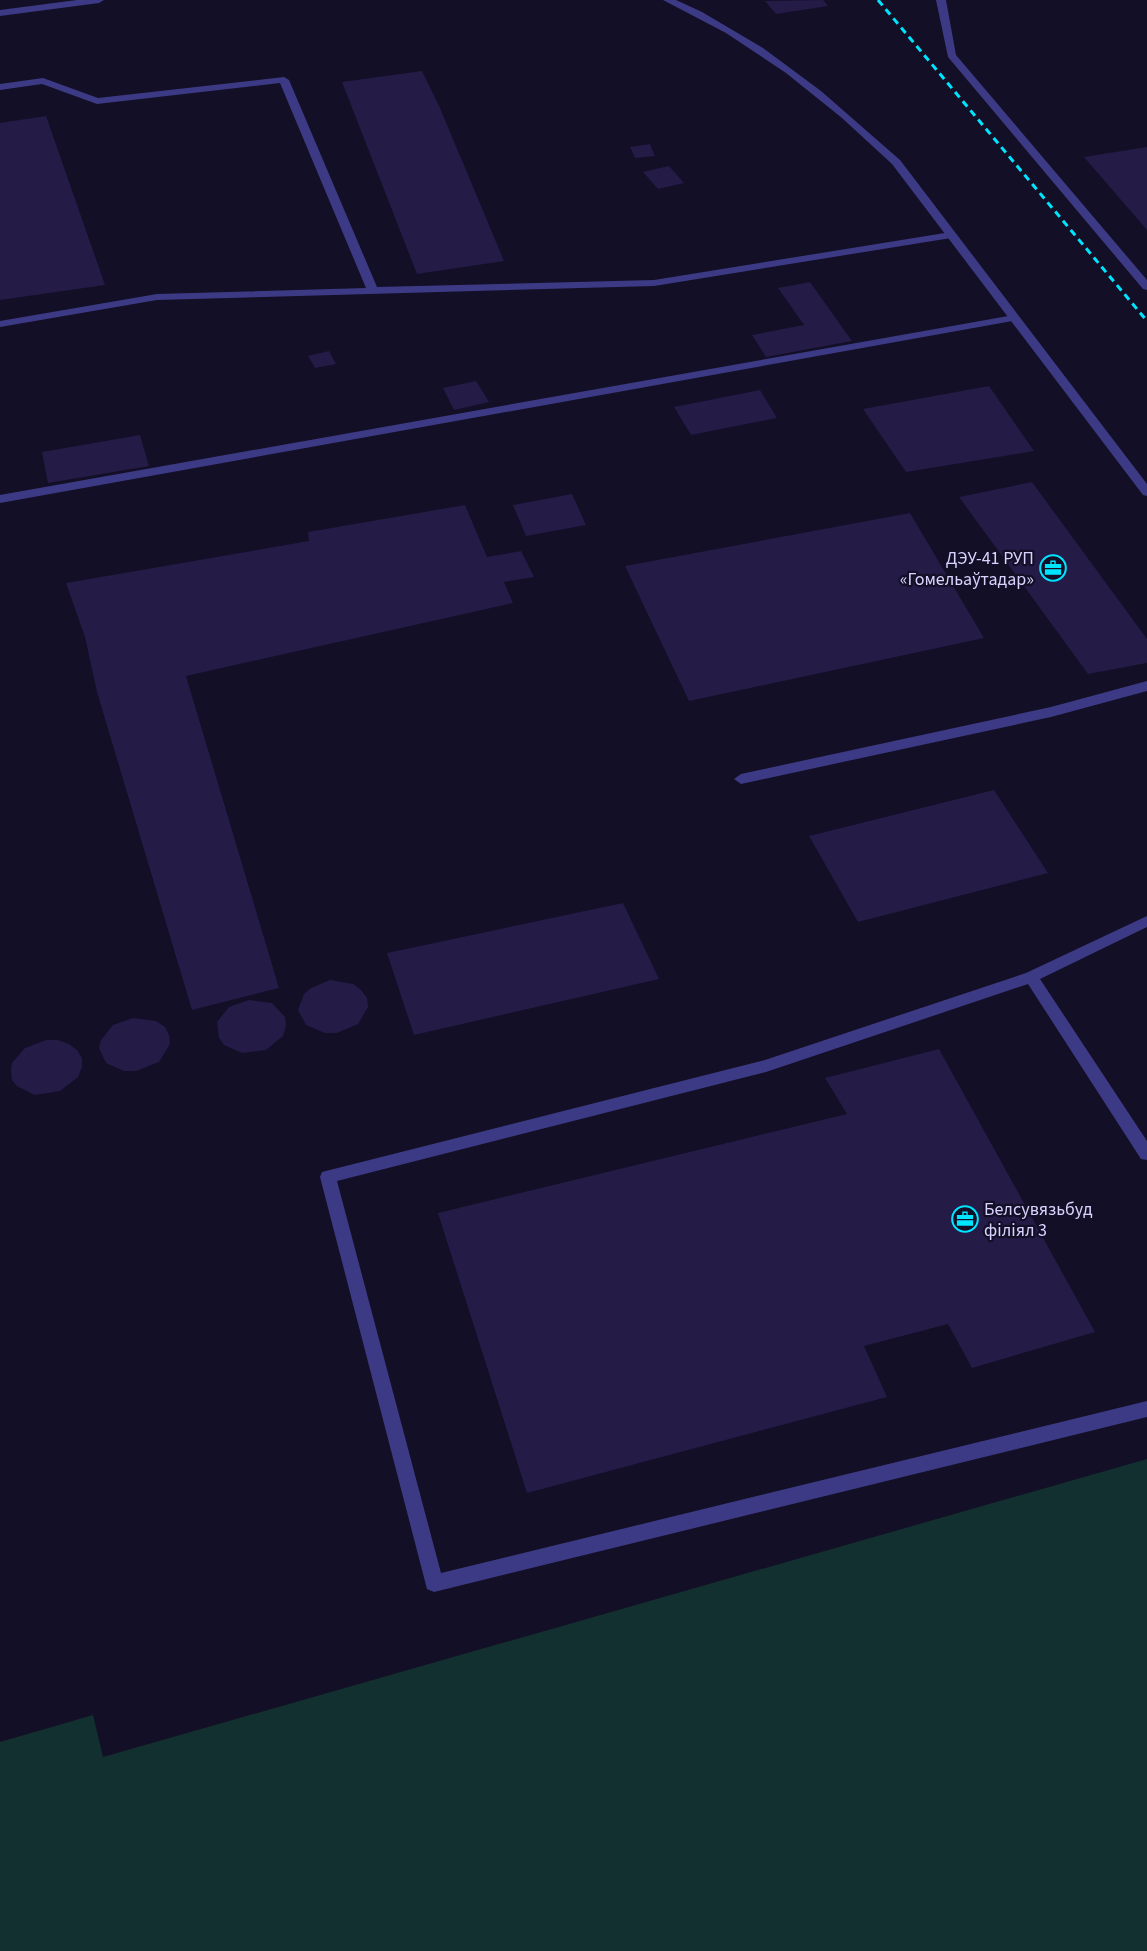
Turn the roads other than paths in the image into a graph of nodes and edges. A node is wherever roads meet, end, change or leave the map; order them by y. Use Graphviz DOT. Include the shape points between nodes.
graph roads {
  1 [pos="99,0"];
  2 [pos="668,0"];
  3 [pos="941,0"];
  4 [pos="0,13"];
  5 [pos="0,87"];
  6 [pos="951,236"];
  7 [pos="1147,287"];
  8 [pos="372,291"];
  9 [pos="1014,318"];
  10 [pos="0,324"];
  11 [pos="1147,492"];
  12 [pos="0,499"];
  13 [pos="1147,686"];
  14 [pos="741,779"];
  15 [pos="1147,921"];
  16 [pos="1030,977"];
  17 [pos="1147,1154"];
  18 [pos="1147,1409"];
  1 -- 4 [label="street"];
  2 -- 6 [label="street" via="724,27 857,124 896,162"];
  3 -- 7 [label="street" via="951,55"];
  5 -- 8 [label="street" via="44,81 97,101 284,80"];
  6 -- 8 [label="street" via="654,284"];
  6 -- 9 [label="street"];
  8 -- 10 [label="street" via="157,297"];
  9 -- 11 [label="street"];
  9 -- 12 [label="street"];
  13 -- 14 [label="street" via="1051,712"];
  15 -- 16 [label="street"];
  16 -- 17 [label="street"];
  16 -- 18 [label="street" via="766,1066 328,1177 434,1582"];
}
